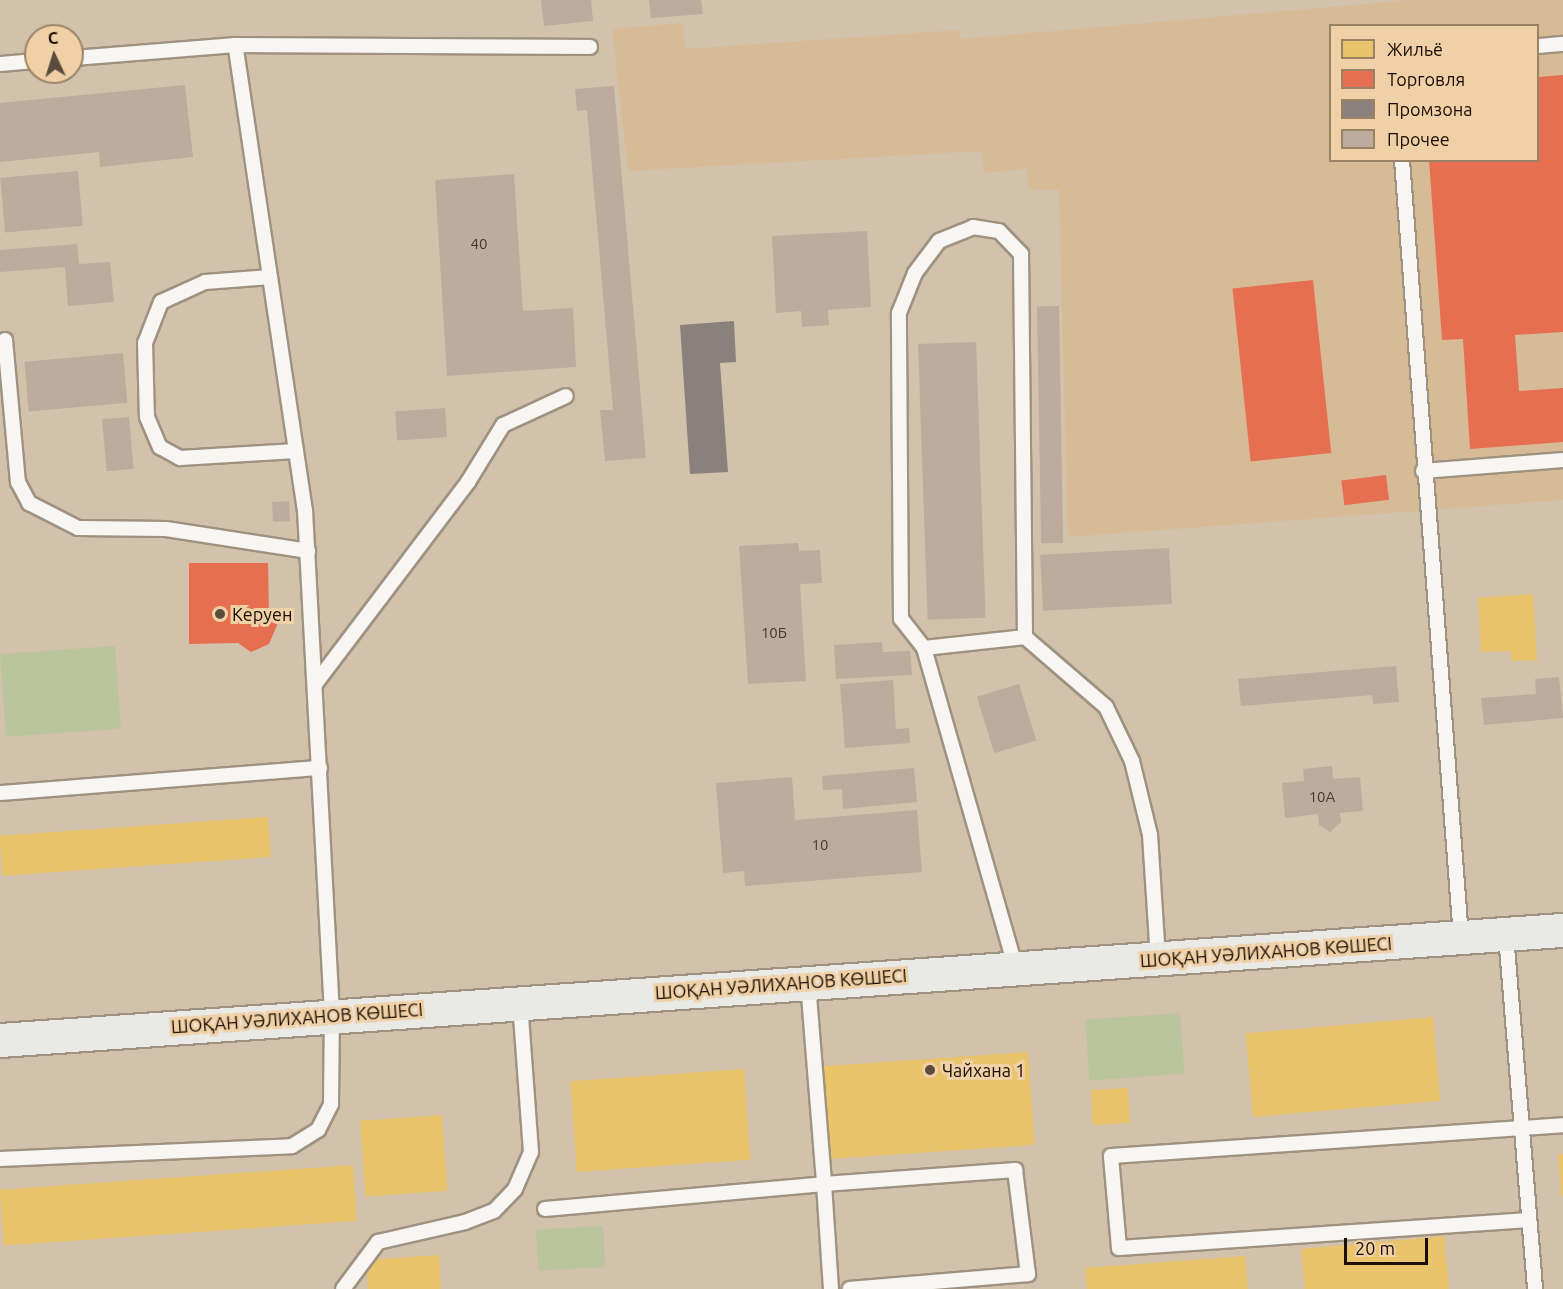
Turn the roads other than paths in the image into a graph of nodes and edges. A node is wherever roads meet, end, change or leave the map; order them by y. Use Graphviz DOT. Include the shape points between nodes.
graph roads {
  1 [pos="1563,44"];
  2 [pos="235,45"];
  3 [pos="1539,46"];
  4 [pos="590,47"];
  5 [pos="84,57"];
  6 [pos="24,62"];
  7 [pos="0,64"];
  8 [pos="1402,162"];
  9 [pos="270,277"];
  10 [pos="4,340"];
  11 [pos="566,396"];
  12 [pos="296,451"];
  13 [pos="1563,460"];
  14 [pos="1423,471"];
  15 [pos="308,551"];
  16 [pos="1025,637"];
  17 [pos="924,648"];
  18 [pos="316,683"];
  19 [pos="320,768"];
  20 [pos="0,793"];
  21 [pos="1563,930"];
  22 [pos="1506,935"];
  23 [pos="1461,939"];
  24 [pos="1158,959"];
  25 [pos="1016,969"];
  26 [pos="808,983"];
  27 [pos="520,1002"];
  28 [pos="332,1014"];
  29 [pos="0,1040"];
  30 [pos="1563,1125"];
  31 [pos="1521,1127"];
  32 [pos="0,1159"];
  33 [pos="824,1184"];
  34 [pos="545,1209"];
  35 [pos="1529,1220"];
  36 [pos="344,1289"];
  37 [pos="831,1289"];
  38 [pos="850,1289"];
  39 [pos="1535,1289"];
  1 -- 3 [label="lane"];
  2 -- 4 [label="lane"];
  2 -- 5 [label="lane"];
  2 -- 9 [label="lane"];
  6 -- 7 [label="lane"];
  8 -- 14 [label="lane"];
  9 -- 12 [label="lane"];
  9 -- 12 [label="lane" via="205,282 161,302 145,343 147,417 160,447 180,458"];
  10 -- 15 [label="lane" via="18,482 29,503 78,528 166,529"];
  11 -- 18 [label="lane" via="503,425 468,482"];
  12 -- 15 [label="lane"];
  13 -- 14 [label="lane"];
  14 -- 23 [label="lane"];
  15 -- 18 [label="lane"];
  16 -- 17 [label="lane"];
  16 -- 17 [label="lane" via="1021,254 999,231 973,227 939,241 915,273 898,313 902,619"];
  16 -- 24 [label="lane" via="1106,707 1132,761 1150,835"];
  17 -- 25 [label="lane"];
  18 -- 19 [label="lane"];
  19 -- 20 [label="lane"];
  19 -- 28 [label="lane"];
  21 -- 22 [label="main road, ШОҚАН УӘЛИХАНОВ КӨШЕСІ"];
  22 -- 23 [label="main road, ШОҚАН УӘЛИХАНОВ КӨШЕСІ"];
  22 -- 31 [label="lane"];
  23 -- 24 [label="main road, ШОҚАН УӘЛИХАНОВ КӨШЕСІ"];
  24 -- 25 [label="main road, ШОҚАН УӘЛИХАНОВ КӨШЕСІ"];
  25 -- 26 [label="main road, ШОҚАН УӘЛИХАНОВ КӨШЕСІ"];
  26 -- 27 [label="main road, ШОҚАН УӘЛИХАНОВ КӨШЕСІ"];
  26 -- 33 [label="lane"];
  27 -- 28 [label="main road, ШОҚАН УӘЛИХАНОВ КӨШЕСІ"];
  27 -- 36 [label="lane" via="531,1152 515,1189 494,1211 465,1222 378,1242"];
  28 -- 29 [label="main road, ШОҚАН УӘЛИХАНОВ КӨШЕСІ"];
  28 -- 32 [label="lane" via="331,1104 318,1130 292,1146"];
  30 -- 31 [label="lane"];
  31 -- 35 [label="lane"];
  31 -- 35 [label="lane" via="1111,1156 1119,1248"];
  33 -- 34 [label="lane"];
  33 -- 37 [label="lane"];
  33 -- 38 [label="lane" via="1015,1170 1028,1274"];
  35 -- 39 [label="lane"];
}
